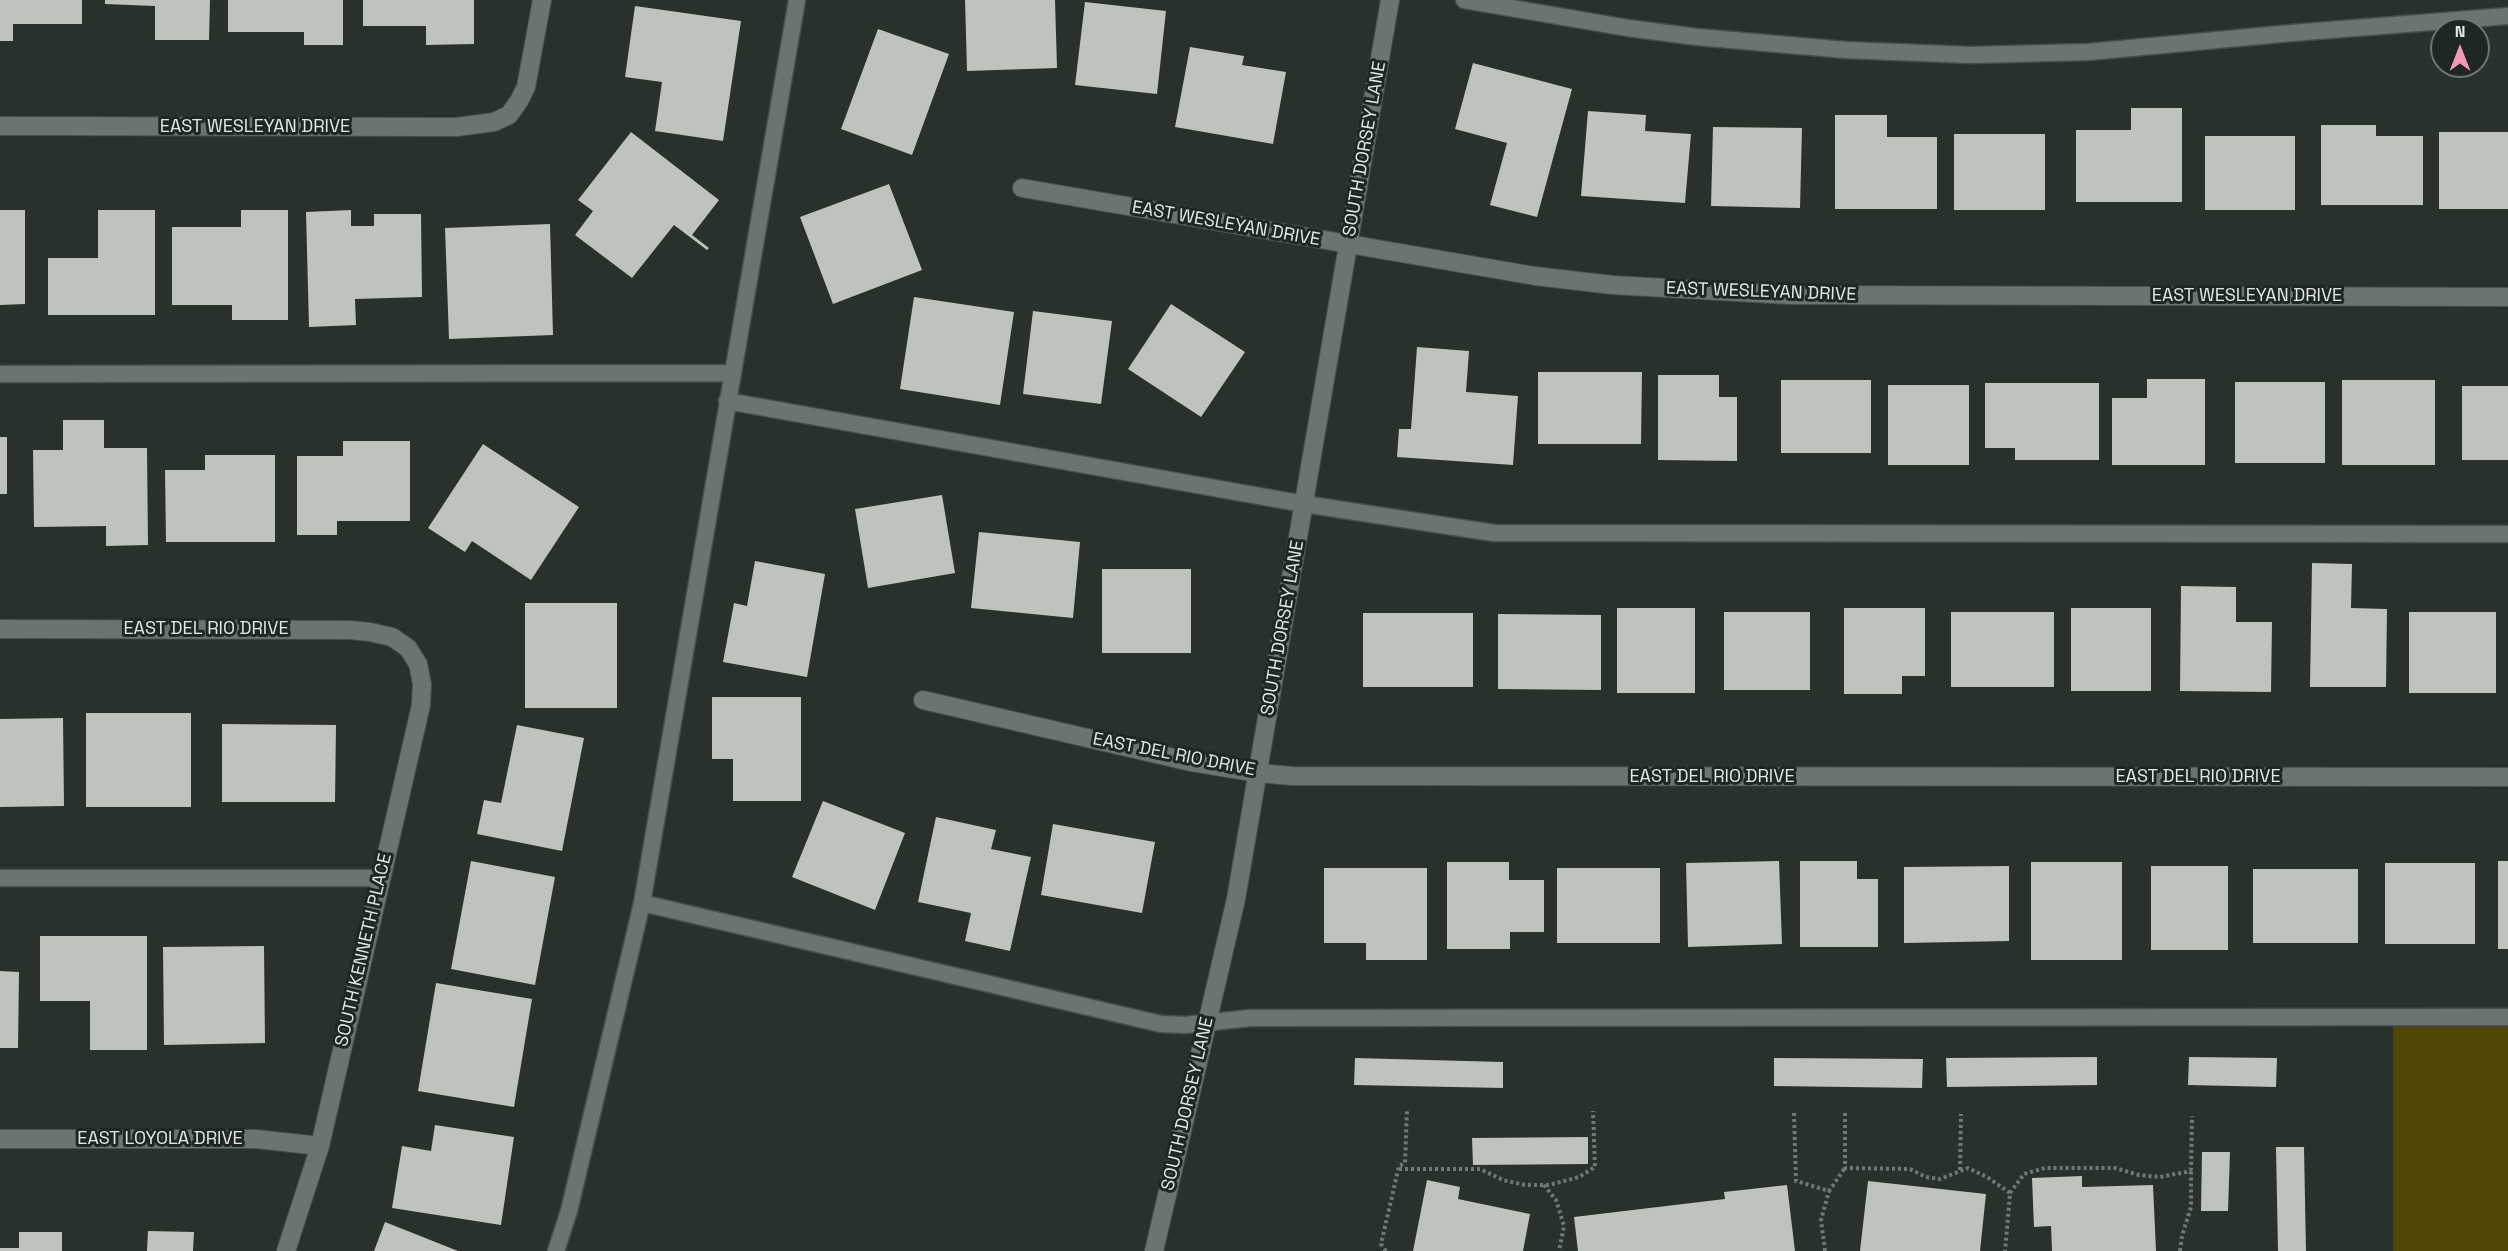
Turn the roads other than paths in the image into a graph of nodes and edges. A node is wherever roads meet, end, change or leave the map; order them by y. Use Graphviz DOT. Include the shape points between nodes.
graph roads {
  1 [pos="542,0"];
  2 [pos="797,0"];
  3 [pos="1390,0"];
  4 [pos="1464,0"];
  5 [pos="2508,16"];
  6 [pos="0,126"];
  7 [pos="1022,188"];
  8 [pos="1349,245"];
  9 [pos="2508,297"];
  10 [pos="0,374"];
  11 [pos="732,374"];
  12 [pos="727,401"];
  13 [pos="1304,504"];
  14 [pos="2508,534"];
  15 [pos="0,629"];
  16 [pos="408,648"];
  17 [pos="923,700"];
  18 [pos="1258,773"];
  19 [pos="2508,777"];
  20 [pos="0,878"];
  21 [pos="380,878"];
  22 [pos="642,903"];
  23 [pos="2508,1017"];
  24 [pos="1207,1022"];
  25 [pos="0,1139"];
  26 [pos="320,1146"];
  27 [pos="286,1251"];
  28 [pos="556,1251"];
  29 [pos="1154,1251"];
  1 -- 6 [label="street, EAST WESLEYAN DRIVE" via="526,87 509,115 494,122 456,127"];
  2 -- 11 [label="lane"];
  3 -- 8 [label="street, SOUTH DORSEY LANE"];
  4 -- 5 [label="lane" via="1697,37 1846,50 1971,55 2088,52"];
  7 -- 8 [label="street, EAST WESLEYAN DRIVE"];
  8 -- 9 [label="street, EAST WESLEYAN DRIVE" via="1535,276 1702,292"];
  8 -- 13 [label="street, SOUTH DORSEY LANE"];
  10 -- 11 [label="lane"];
  11 -- 12 [label="lane"];
  12 -- 13 [label="lane"];
  12 -- 22 [label="lane"];
  13 -- 14 [label="lane" via="1494,533"];
  13 -- 18 [label="street, SOUTH DORSEY LANE"];
  15 -- 16 [label="street, EAST DEL RIO DRIVE" via="350,630 392,637"];
  16 -- 21 [label="street, SOUTH KENNETH PLACE" via="418,664 421,705"];
  17 -- 18 [label="street, EAST DEL RIO DRIVE" via="1191,762"];
  18 -- 19 [label="street, EAST DEL RIO DRIVE" via="1329,777"];
  18 -- 24 [label="street, SOUTH DORSEY LANE" via="1236,899"];
  20 -- 21 [label="lane"];
  21 -- 26 [label="street, SOUTH KENNETH PLACE"];
  22 -- 24 [label="lane" via="1161,1024"];
  22 -- 28 [label="lane" via="569,1212"];
  23 -- 24 [label="lane" via="1250,1018"];
  24 -- 29 [label="street, SOUTH DORSEY LANE"];
  25 -- 26 [label="street, EAST LOYOLA DRIVE" via="256,1139"];
  26 -- 27 [label="street, SOUTH KENNETH PLACE"];
}
